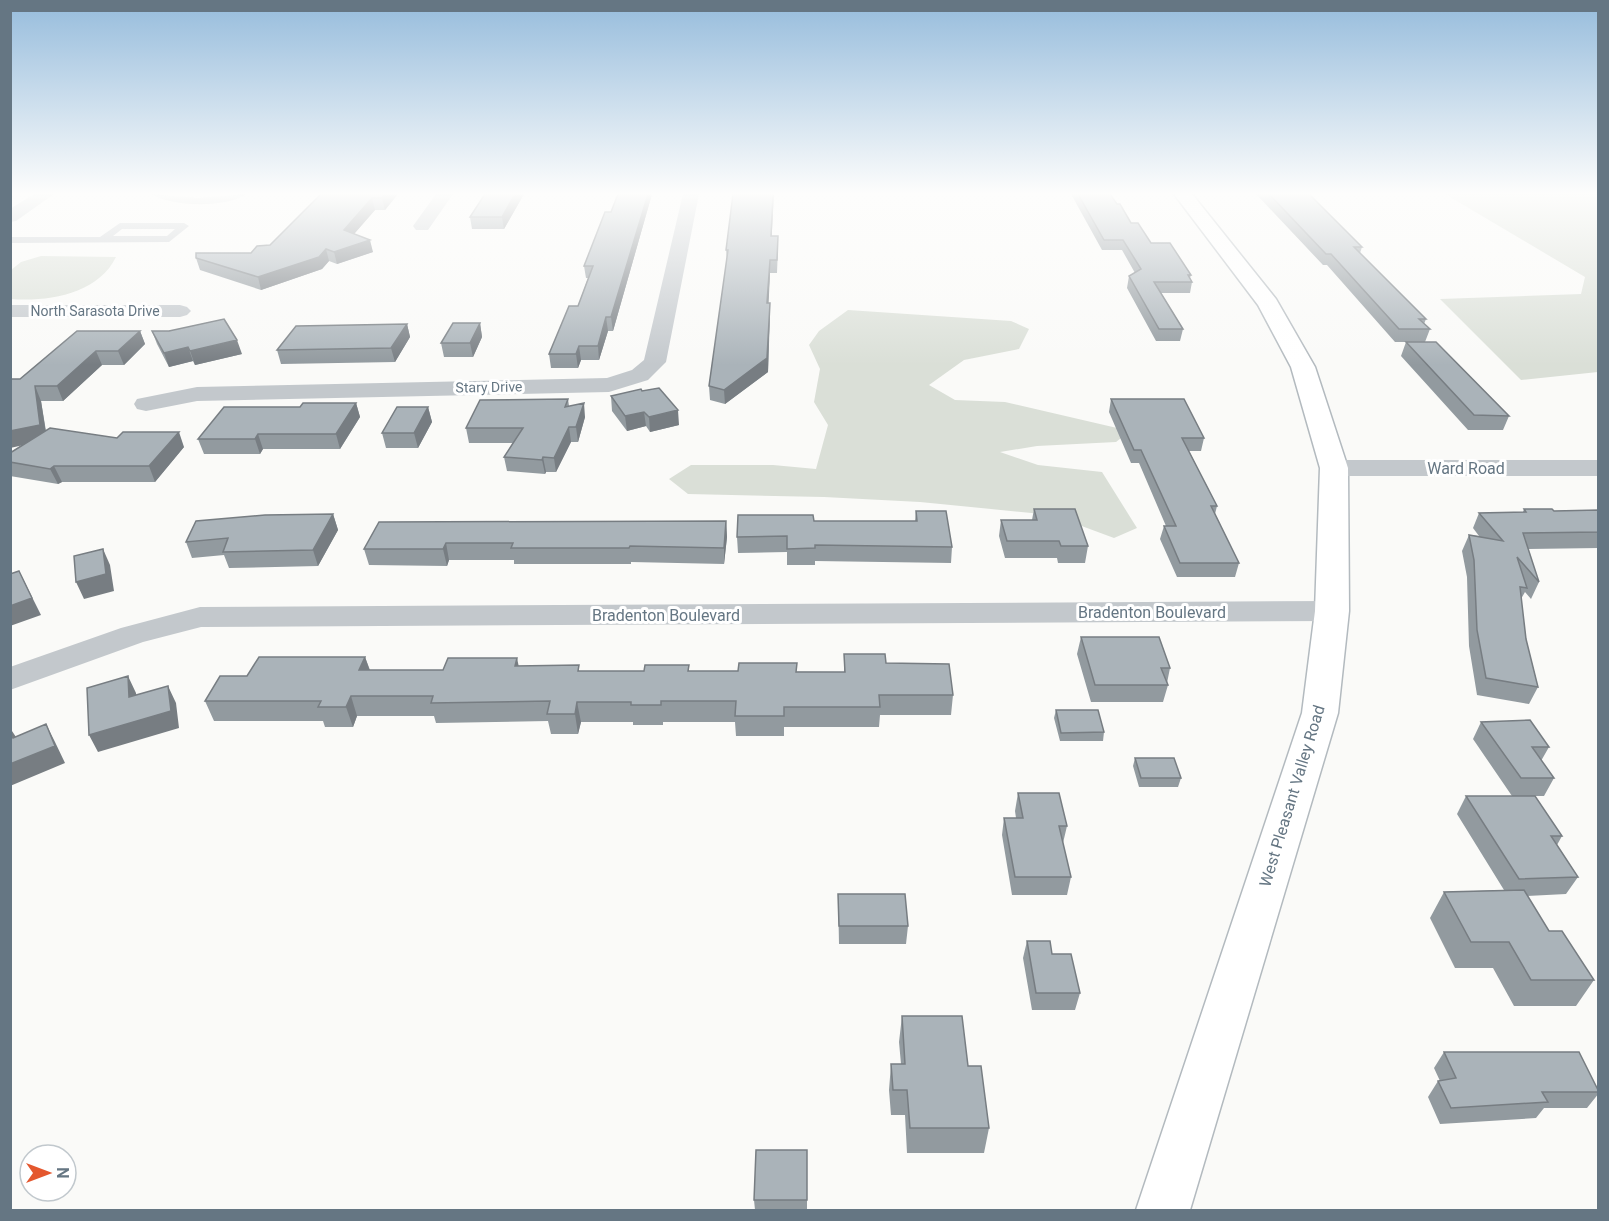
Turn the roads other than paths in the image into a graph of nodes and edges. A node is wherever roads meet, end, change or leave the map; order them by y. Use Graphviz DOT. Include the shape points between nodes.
graph roads {
  1 [pos="679,251"];
  2 [pos="1227,251"];
  3 [pos="10,311"];
  4 [pos="180,311"];
  5 [pos="146,404"];
  6 [pos="1334,468"];
  7 [pos="1599,468"];
  8 [pos="1332,611"];
  9 [pos="10,679"];
  10 [pos="1163,1210"];
  1 -- 5 [label="street, Stary Drive" via="655,362 640,375 609,385 198,394"];
  2 -- 6 [label="main road, West Pleasant Valley Road" via="1268,304 1303,367"];
  3 -- 4 [label="street, North Sarasota Drive"];
  6 -- 7 [label="street, Ward Road"];
  6 -- 8 [label="main road, West Pleasant Valley Road"];
  8 -- 9 [label="street, Bradenton Boulevard" via="200,617 132,635"];
  8 -- 10 [label="main road, West Pleasant Valley Road" via="1320,712"];
}
